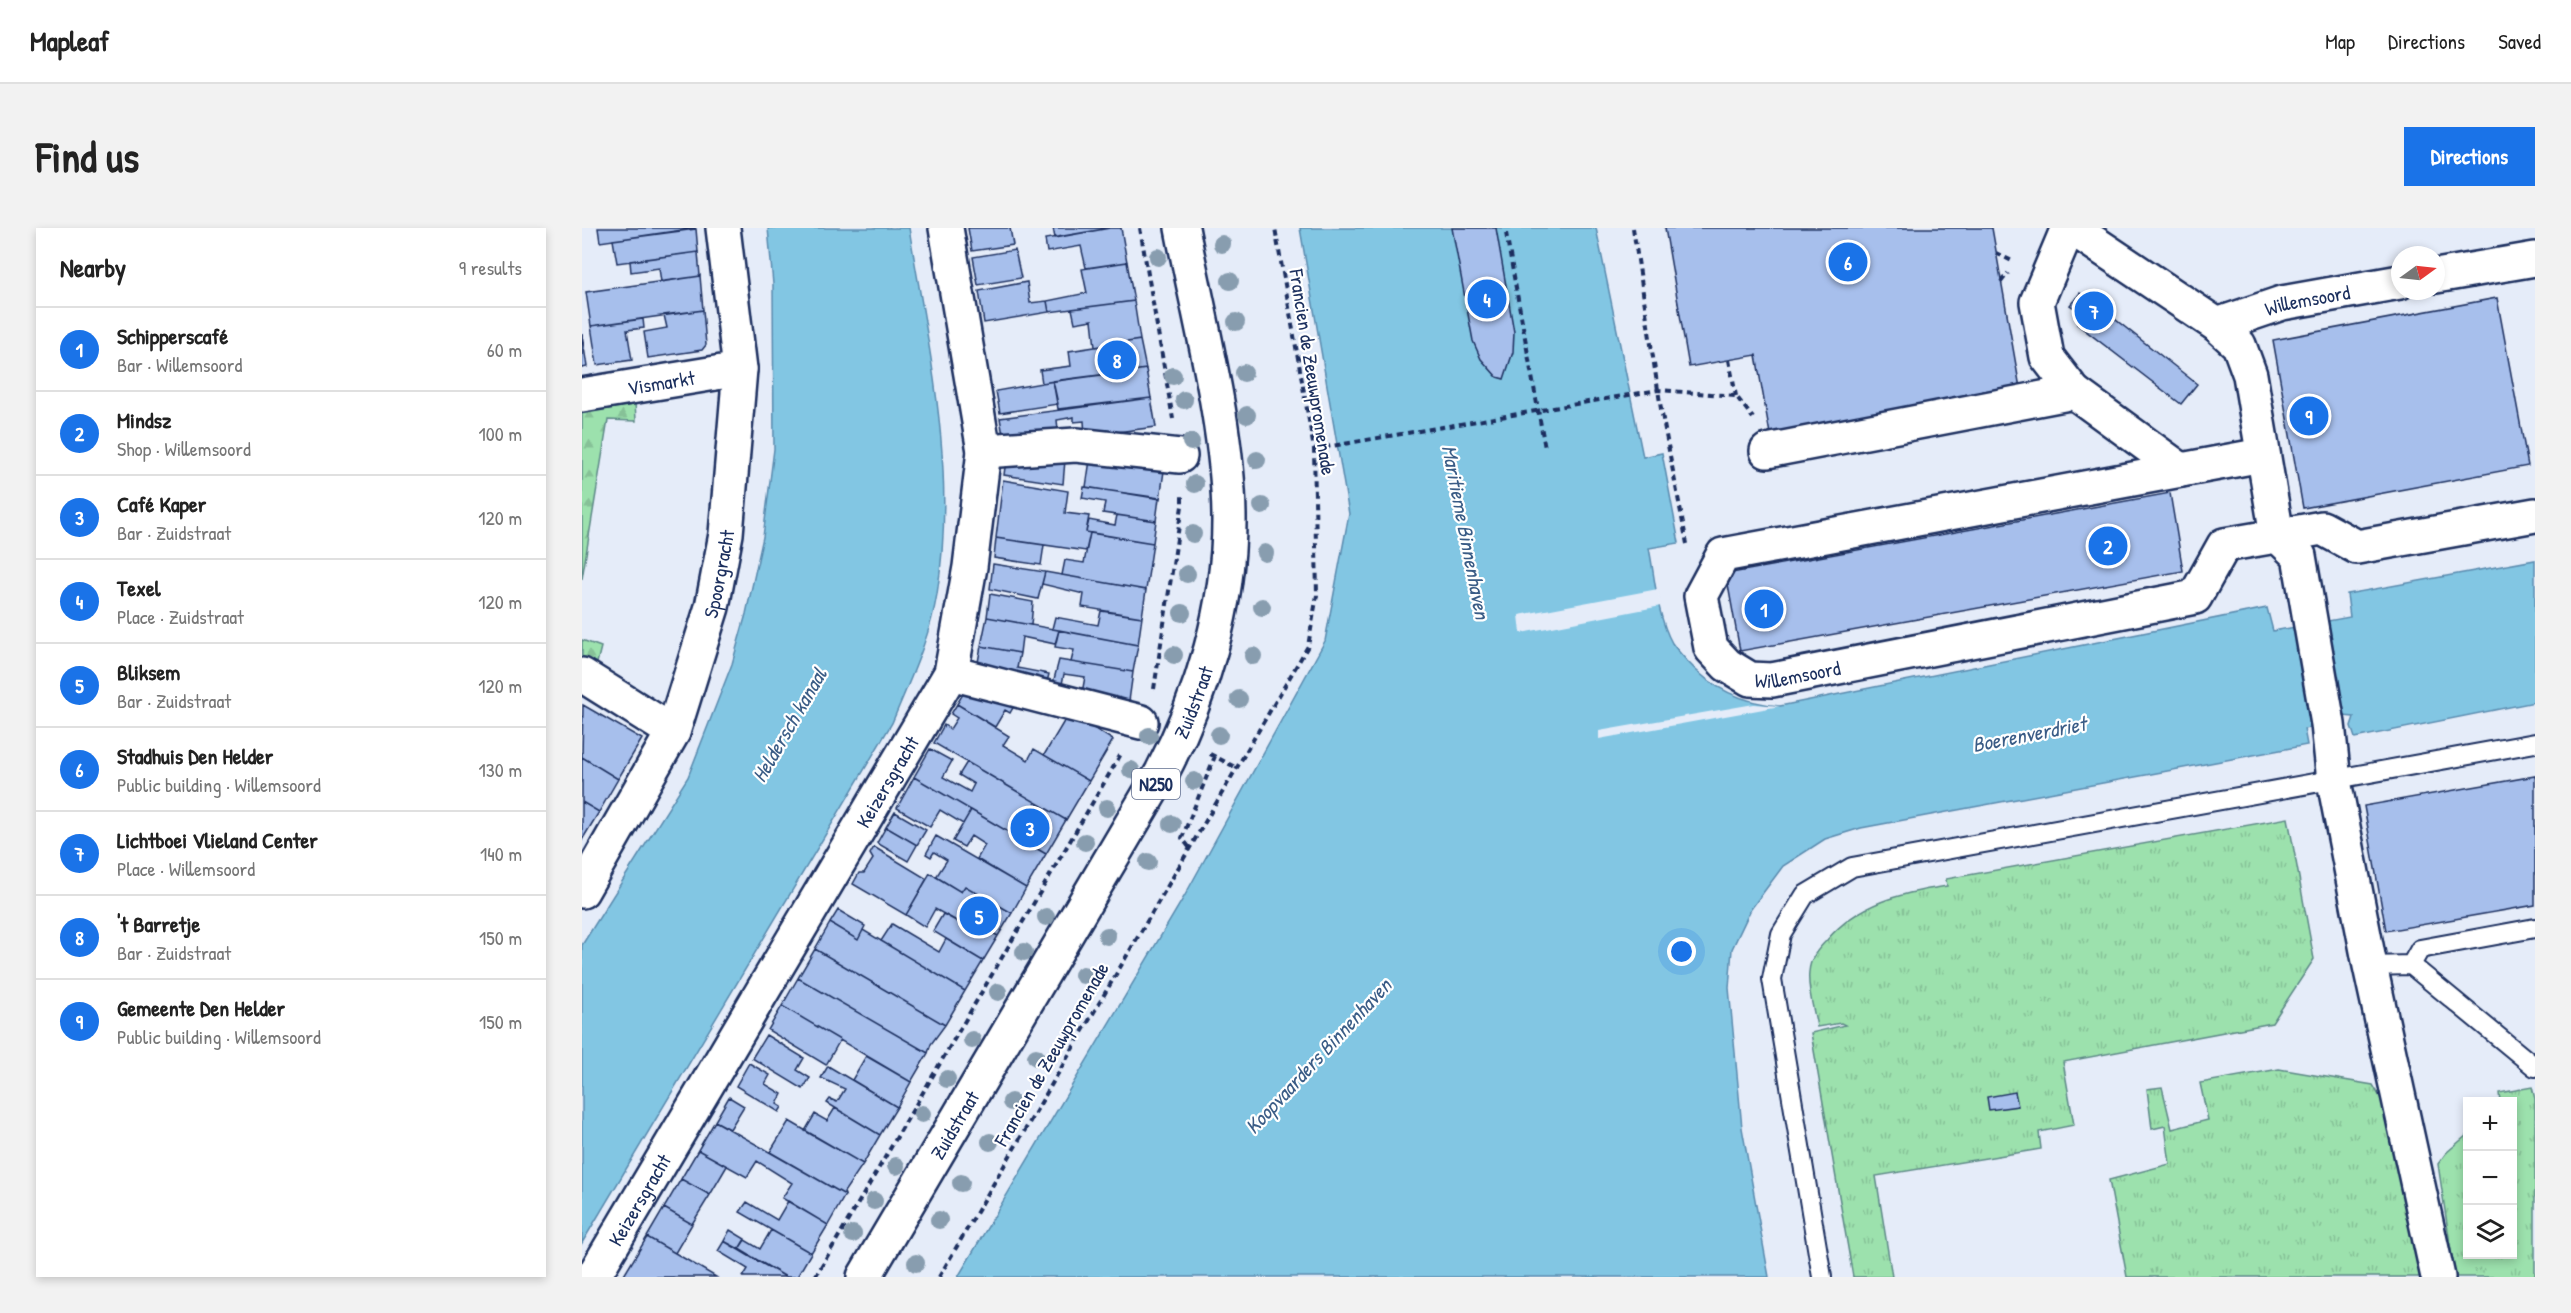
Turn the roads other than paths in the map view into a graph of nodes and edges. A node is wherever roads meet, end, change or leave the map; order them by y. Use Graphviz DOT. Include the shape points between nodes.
graph roads {
  1 [pos="723,228"];
  2 [pos="946,228"];
  3 [pos="1182,228"];
  4 [pos="2070,228"];
  5 [pos="2535,259"];
  6 [pos="2445,274"];
  7 [pos="2391,284"];
  8 [pos="2217,325"];
  9 [pos="740,369"];
  10 [pos="2074,392"];
  11 [pos="582,395"];
  12 [pos="984,451"];
  13 [pos="1767,451"];
  14 [pos="2262,455"];
  15 [pos="1180,456"];
  16 [pos="2181,470"];
  17 [pos="2535,515"];
  18 [pos="2288,546"];
  19 [pos="951,673"];
  20 [pos="590,681"];
  21 [pos="1141,722"];
  22 [pos="673,732"];
  23 [pos="2535,743"];
  24 [pos="2334,781"];
  25 [pos="582,891"];
  26 [pos="2535,928"];
  27 [pos="2411,965"];
  28 [pos="2370,966"];
  29 [pos="2535,1067"];
  30 [pos="593,1277"];
  31 [pos="864,1277"];
  32 [pos="1821,1277"];
  33 [pos="2438,1277"];
  1 -- 9 [label="street, Spoorgracht"];
  2 -- 12 [label="street, Keizersgracht"];
  3 -- 31 [label="street, Zuidstraat / N250" via="1221,441 1229,517 1220,602 1198,693 1161,774"];
  4 -- 8 [label="street"];
  4 -- 10 [label="street" via="2037,302 2047,357"];
  5 -- 6 [label="street"];
  7 -- 8 [label="street, Willemsoord" via="2282,303"];
  8 -- 14 [label="street" via="2239,345 2250,375"];
  9 -- 11 [label="street, Vismarkt"];
  9 -- 22 [label="street, Spoorgracht" via="726,534 712,607"];
  10 -- 13 [label="street"];
  10 -- 16 [label="street"];
  12 -- 15 [label="street" via="1076,445"];
  12 -- 19 [label="street, Keizersgracht" via="970,567"];
  14 -- 16 [label="street, Willemsoord"];
  14 -- 18 [label="street"];
  16 -- 18 [label="street, Willemsoord" via="1723,555 1701,596 1711,648 1727,665 1750,679 1772,680 2195,597 2224,545"];
  17 -- 18 [label="street" via="2357,547 2322,528"];
  18 -- 24 [label="street" via="2311,624"];
  19 -- 21 [label="street, Zuidstraat"];
  19 -- 30 [label="street, Keizersgracht"];
  20 -- 22 [label="street"];
  22 -- 25 [label="street, Spoorgracht"];
  23 -- 24 [label="lane"];
  24 -- 28 [label="street"];
  24 -- 32 [label="lane" via="1852,867 1805,895 1781,934 1772,979"];
  26 -- 27 [label="lane" via="2420,949"];
  27 -- 28 [label="lane"];
  27 -- 29 [label="lane"];
  28 -- 33 [label="street"];
}
